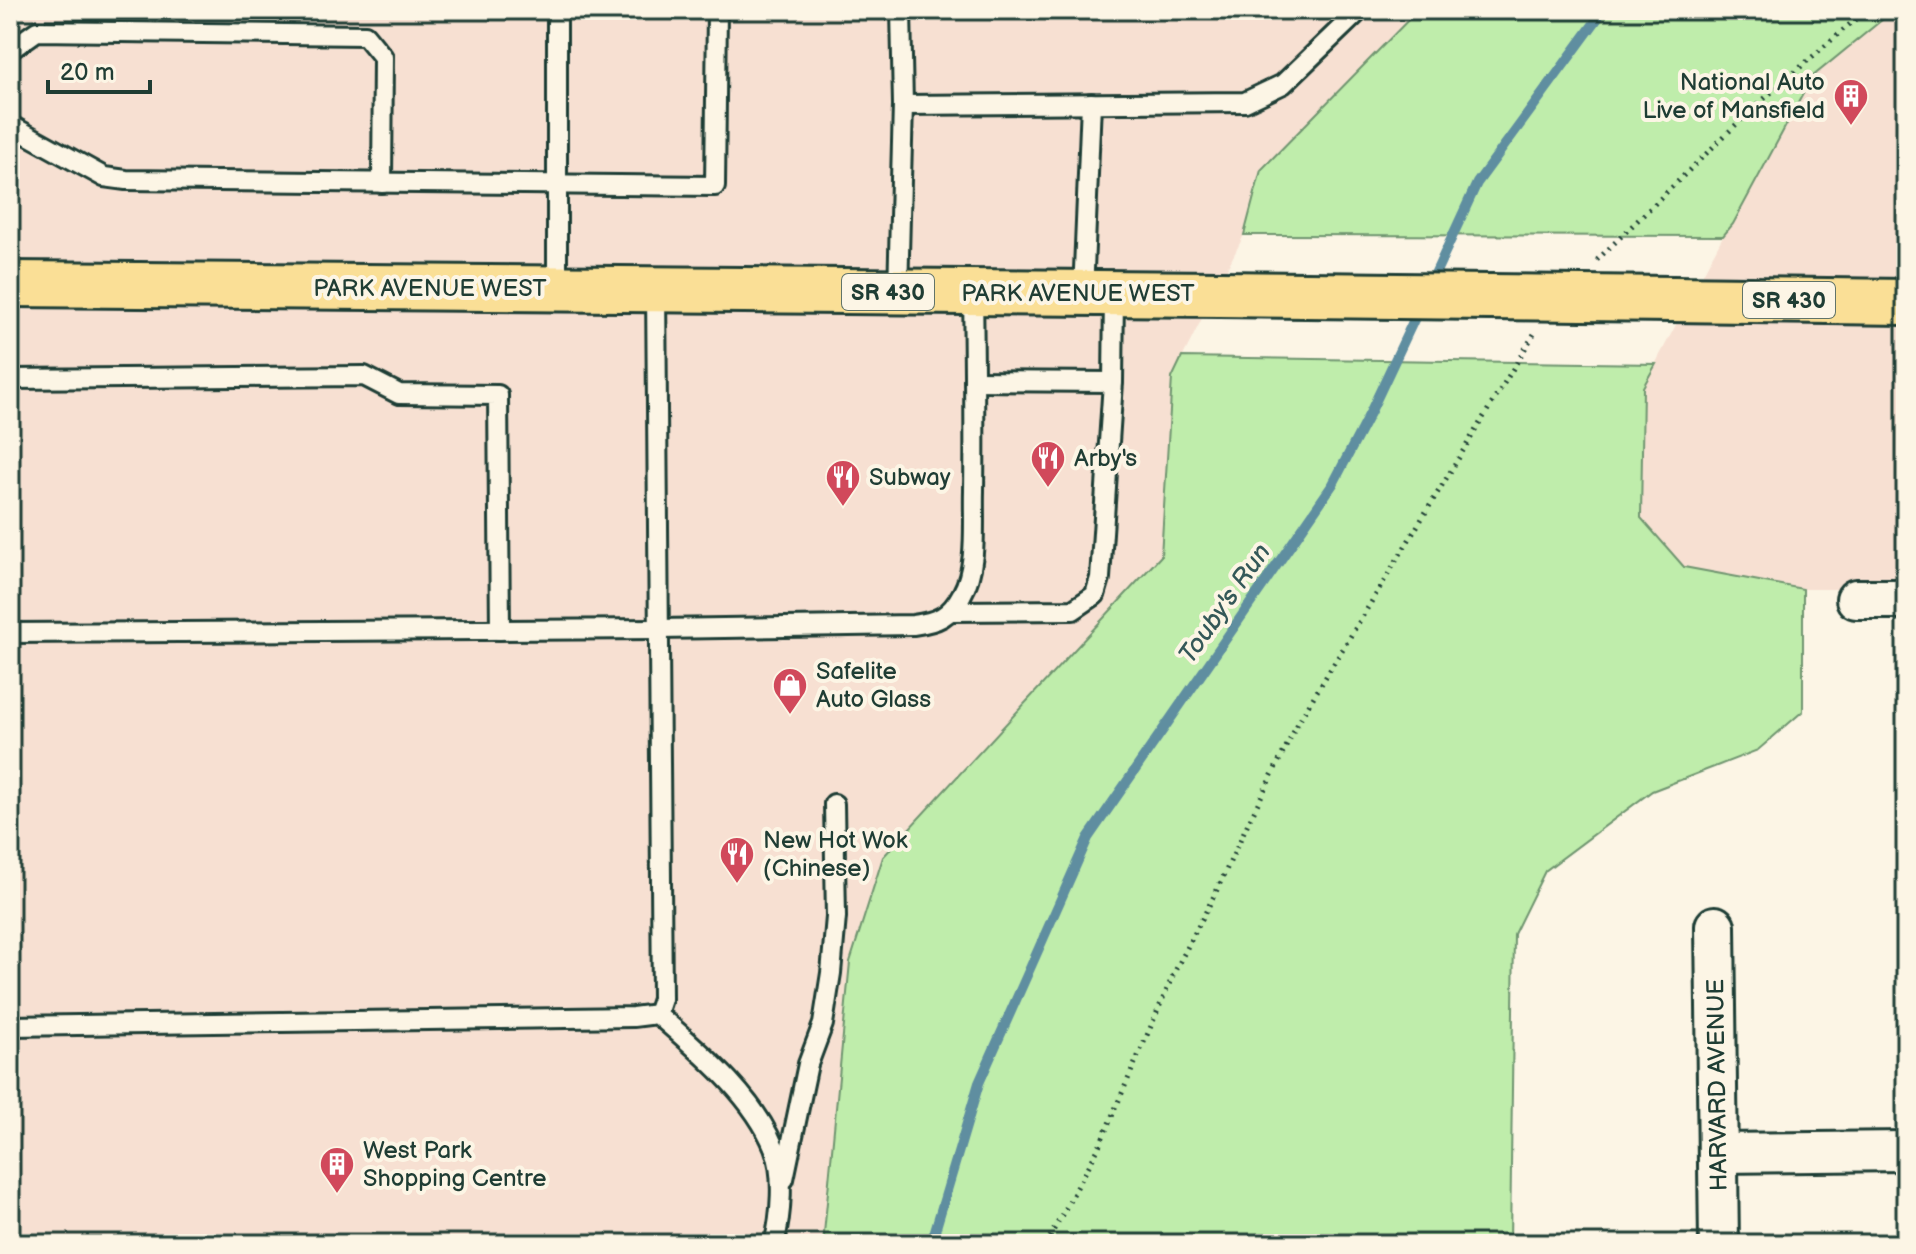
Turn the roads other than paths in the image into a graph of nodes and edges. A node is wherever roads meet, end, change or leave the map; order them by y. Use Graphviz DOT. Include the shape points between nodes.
graph roads {
  1 [pos="557,10"];
  2 [pos="717,10"];
  3 [pos="901,10"];
  4 [pos="1360,10"];
  5 [pos="10,50"];
  6 [pos="1091,103"];
  7 [pos="903,105"];
  8 [pos="10,125"];
  9 [pos="382,183"];
  10 [pos="556,184"];
  11 [pos="10,284"];
  12 [pos="557,289"];
  13 [pos="656,290"];
  14 [pos="898,292"];
  15 [pos="973,292"];
  16 [pos="1098,294"];
  17 [pos="1906,302"];
  18 [pos="10,379"];
  19 [pos="974,381"];
  20 [pos="1113,382"];
  21 [pos="1856,599"];
  22 [pos="1906,599"];
  23 [pos="951,611"];
  24 [pos="658,629"];
  25 [pos="500,630"];
  26 [pos="10,633"];
  27 [pos="834,804"];
  28 [pos="1715,926"];
  29 [pos="657,1014"];
  30 [pos="10,1026"];
  31 [pos="1906,1151"];
  32 [pos="1718,1153"];
  33 [pos="781,1189"];
  34 [pos="774,1244"];
  35 [pos="1719,1244"];
  1 -- 10 [label="lane"];
  2 -- 10 [label="lane" via="715,186"];
  3 -- 7 [label="lane"];
  4 -- 6 [label="lane" via="1283,84 1245,102"];
  5 -- 9 [label="lane" via="37,31 365,35 383,57"];
  6 -- 7 [label="lane"];
  6 -- 16 [label="lane"];
  7 -- 14 [label="lane"];
  8 -- 9 [label="lane" via="104,177"];
  9 -- 10 [label="lane"];
  10 -- 12 [label="lane"];
  11 -- 12 [label="main road, PARK AVENUE WEST / SR 430"];
  12 -- 13 [label="main road, PARK AVENUE WEST / SR 430"];
  13 -- 14 [label="main road, PARK AVENUE WEST / SR 430"];
  13 -- 24 [label="lane"];
  14 -- 15 [label="main road, PARK AVENUE WEST / SR 430"];
  15 -- 16 [label="main road, PARK AVENUE WEST / SR 430"];
  15 -- 19 [label="lane"];
  16 -- 17 [label="main road, PARK AVENUE WEST / SR 430, bridge"];
  16 -- 20 [label="lane"];
  18 -- 25 [label="lane" via="364,376 399,394 498,395"];
  19 -- 20 [label="lane"];
  19 -- 23 [label="lane" via="971,571"];
  20 -- 23 [label="lane" via="1095,595 1073,610"];
  21 -- 22 [label="street"];
  23 -- 24 [label="lane" via="935,622 913,625"];
  24 -- 25 [label="lane"];
  24 -- 29 [label="lane" via="662,999"];
  25 -- 26 [label="lane"];
  27 -- 33 [label="lane" via="836,917 831,973"];
  28 -- 32 [label="street, HARVARD AVENUE"];
  29 -- 30 [label="lane"];
  29 -- 33 [label="lane" via="738,1091 775,1149"];
  31 -- 32 [label="street"];
  32 -- 35 [label="street, HARVARD AVENUE"];
  33 -- 34 [label="lane"];
}
